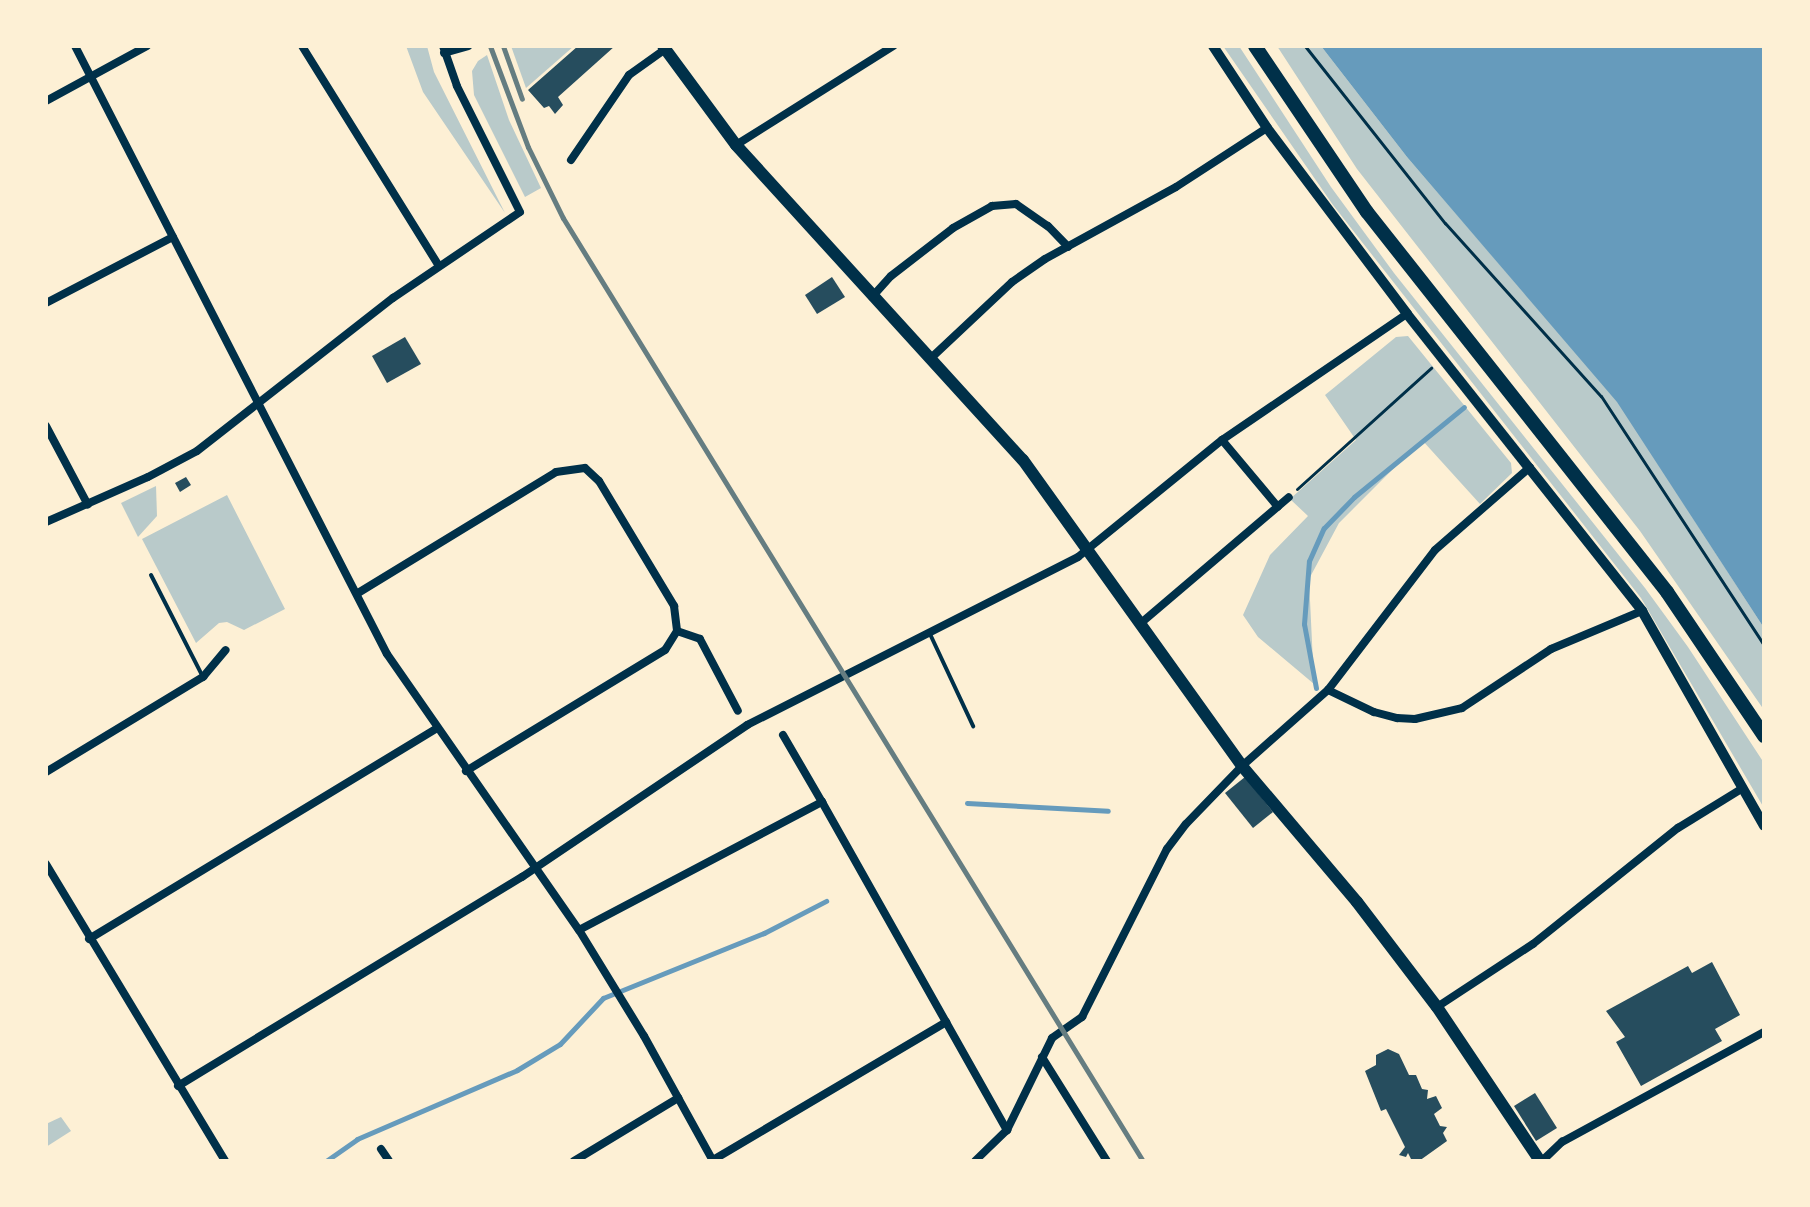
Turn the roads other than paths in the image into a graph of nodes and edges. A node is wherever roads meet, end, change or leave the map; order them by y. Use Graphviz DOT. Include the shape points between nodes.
graph roads {
  1 [pos="75,46"];
  2 [pos="147,46"];
  3 [pos="302,46"];
  4 [pos="468,46"];
  5 [pos="893,46"];
  6 [pos="1213,46"];
  7 [pos="1255,46"];
  8 [pos="663,48"];
  9 [pos="443,50"];
  10 [pos="90,77"];
  11 [pos="46,101"];
  12 [pos="1267,128"];
  13 [pos="736,145"];
  14 [pos="571,160"];
  15 [pos="173,237"];
  16 [pos="1068,247"];
  17 [pos="439,266"];
  18 [pos="871,297"];
  19 [pos="46,303"];
  20 [pos="1407,314"];
  21 [pos="930,359"];
  22 [pos="259,404"];
  23 [pos="46,426"];
  24 [pos="1222,440"];
  25 [pos="1530,467"];
  26 [pos="1289,497"];
  27 [pos="88,505"];
  28 [pos="1278,507"];
  29 [pos="46,522"];
  30 [pos="1088,550"];
  31 [pos="151,575"];
  32 [pos="358,593"];
  33 [pos="1642,611"];
  34 [pos="1141,623"];
  35 [pos="677,631"];
  36 [pos="930,634"];
  37 [pos="226,650"];
  38 [pos="203,677"];
  39 [pos="1328,690"];
  40 [pos="738,711"];
  41 [pos="973,726"];
  42 [pos="436,729"];
  43 [pos="783,735"];
  44 [pos="1764,736"];
  45 [pos="1242,766"];
  46 [pos="466,771"];
  47 [pos="46,772"];
  48 [pos="1743,788"];
  49 [pos="822,802"];
  50 [pos="1764,826"];
  51 [pos="46,864"];
  52 [pos="537,866"];
  53 [pos="579,930"];
  54 [pos="89,939"];
  55 [pos="1437,1007"];
  56 [pos="946,1022"];
  57 [pos="1764,1032"];
  58 [pos="1042,1057"];
  59 [pos="178,1086"];
  60 [pos="678,1098"];
  61 [pos="1007,1130"];
  62 [pos="381,1149"];
  63 [pos="225,1161"];
  64 [pos="389,1161"];
  65 [pos="574,1161"];
  66 [pos="713,1161"];
  67 [pos="975,1161"];
  68 [pos="1107,1161"];
  69 [pos="1541,1161"];
  1 -- 10 [label="street"];
  2 -- 10 [label="street"];
  3 -- 17 [label="street"];
  4 -- 9 [label="street"];
  5 -- 13 [label="street"];
  6 -- 12 [label="street"];
  7 -- 44 [label="main road" via="1367,212 1667,592"];
  8 -- 13 [label="main road"];
  8 -- 14 [label="street" via="629,75"];
  9 -- 17 [label="street" via="520,212"];
  10 -- 11 [label="street"];
  10 -- 15 [label="street"];
  12 -- 16 [label="street"];
  12 -- 20 [label="street"];
  13 -- 18 [label="main road"];
  15 -- 19 [label="street"];
  15 -- 22 [label="street"];
  16 -- 18 [label="street" via="1016,204 992,206 953,228"];
  16 -- 21 [label="street" via="1012,282"];
  17 -- 22 [label="street"];
  18 -- 21 [label="main road"];
  20 -- 24 [label="street"];
  20 -- 25 [label="street"];
  21 -- 30 [label="main road" via="1023,460"];
  22 -- 27 [label="street" via="197,451"];
  22 -- 32 [label="street"];
  23 -- 27 [label="street"];
  24 -- 28 [label="street"];
  24 -- 30 [label="street"];
  25 -- 33 [label="street"];
  25 -- 39 [label="street" via="1435,550"];
  26 -- 28 [label="street"];
  27 -- 29 [label="street"];
  28 -- 34 [label="street"];
  30 -- 34 [label="main road"];
  30 -- 36 [label="street"];
  31 -- 38 [label="lane"];
  32 -- 35 [label="street" via="556,472 577,467 599,481 674,606"];
  32 -- 42 [label="street" via="387,654"];
  33 -- 39 [label="street" via="1551,649 1462,708 1397,718"];
  33 -- 48 [label="street"];
  34 -- 45 [label="main road"];
  35 -- 40 [label="street" via="700,639"];
  35 -- 46 [label="street" via="665,650"];
  36 -- 41 [label="lane"];
  36 -- 52 [label="street" via="747,725"];
  37 -- 38 [label="street"];
  38 -- 47 [label="street"];
  39 -- 45 [label="street"];
  42 -- 46 [label="street"];
  42 -- 54 [label="street"];
  43 -- 49 [label="street"];
  45 -- 55 [label="main road"];
  45 -- 58 [label="street" via="1167,849 1082,1017 1052,1038"];
  46 -- 52 [label="street"];
  48 -- 50 [label="street"];
  48 -- 55 [label="street" via="1678,828 1533,944"];
  49 -- 53 [label="street"];
  49 -- 56 [label="street"];
  51 -- 54 [label="street"];
  52 -- 53 [label="street"];
  52 -- 59 [label="street"];
  53 -- 60 [label="street"];
  54 -- 59 [label="street"];
  55 -- 69 [label="main road"];
  56 -- 61 [label="street"];
  56 -- 66 [label="street"];
  57 -- 69 [label="street" via="1562,1142"];
  58 -- 61 [label="street"];
  58 -- 68 [label="street"];
  59 -- 63 [label="street"];
  60 -- 65 [label="street"];
  60 -- 66 [label="street"];
  61 -- 67 [label="street"];
  62 -- 64 [label="street"];
}
